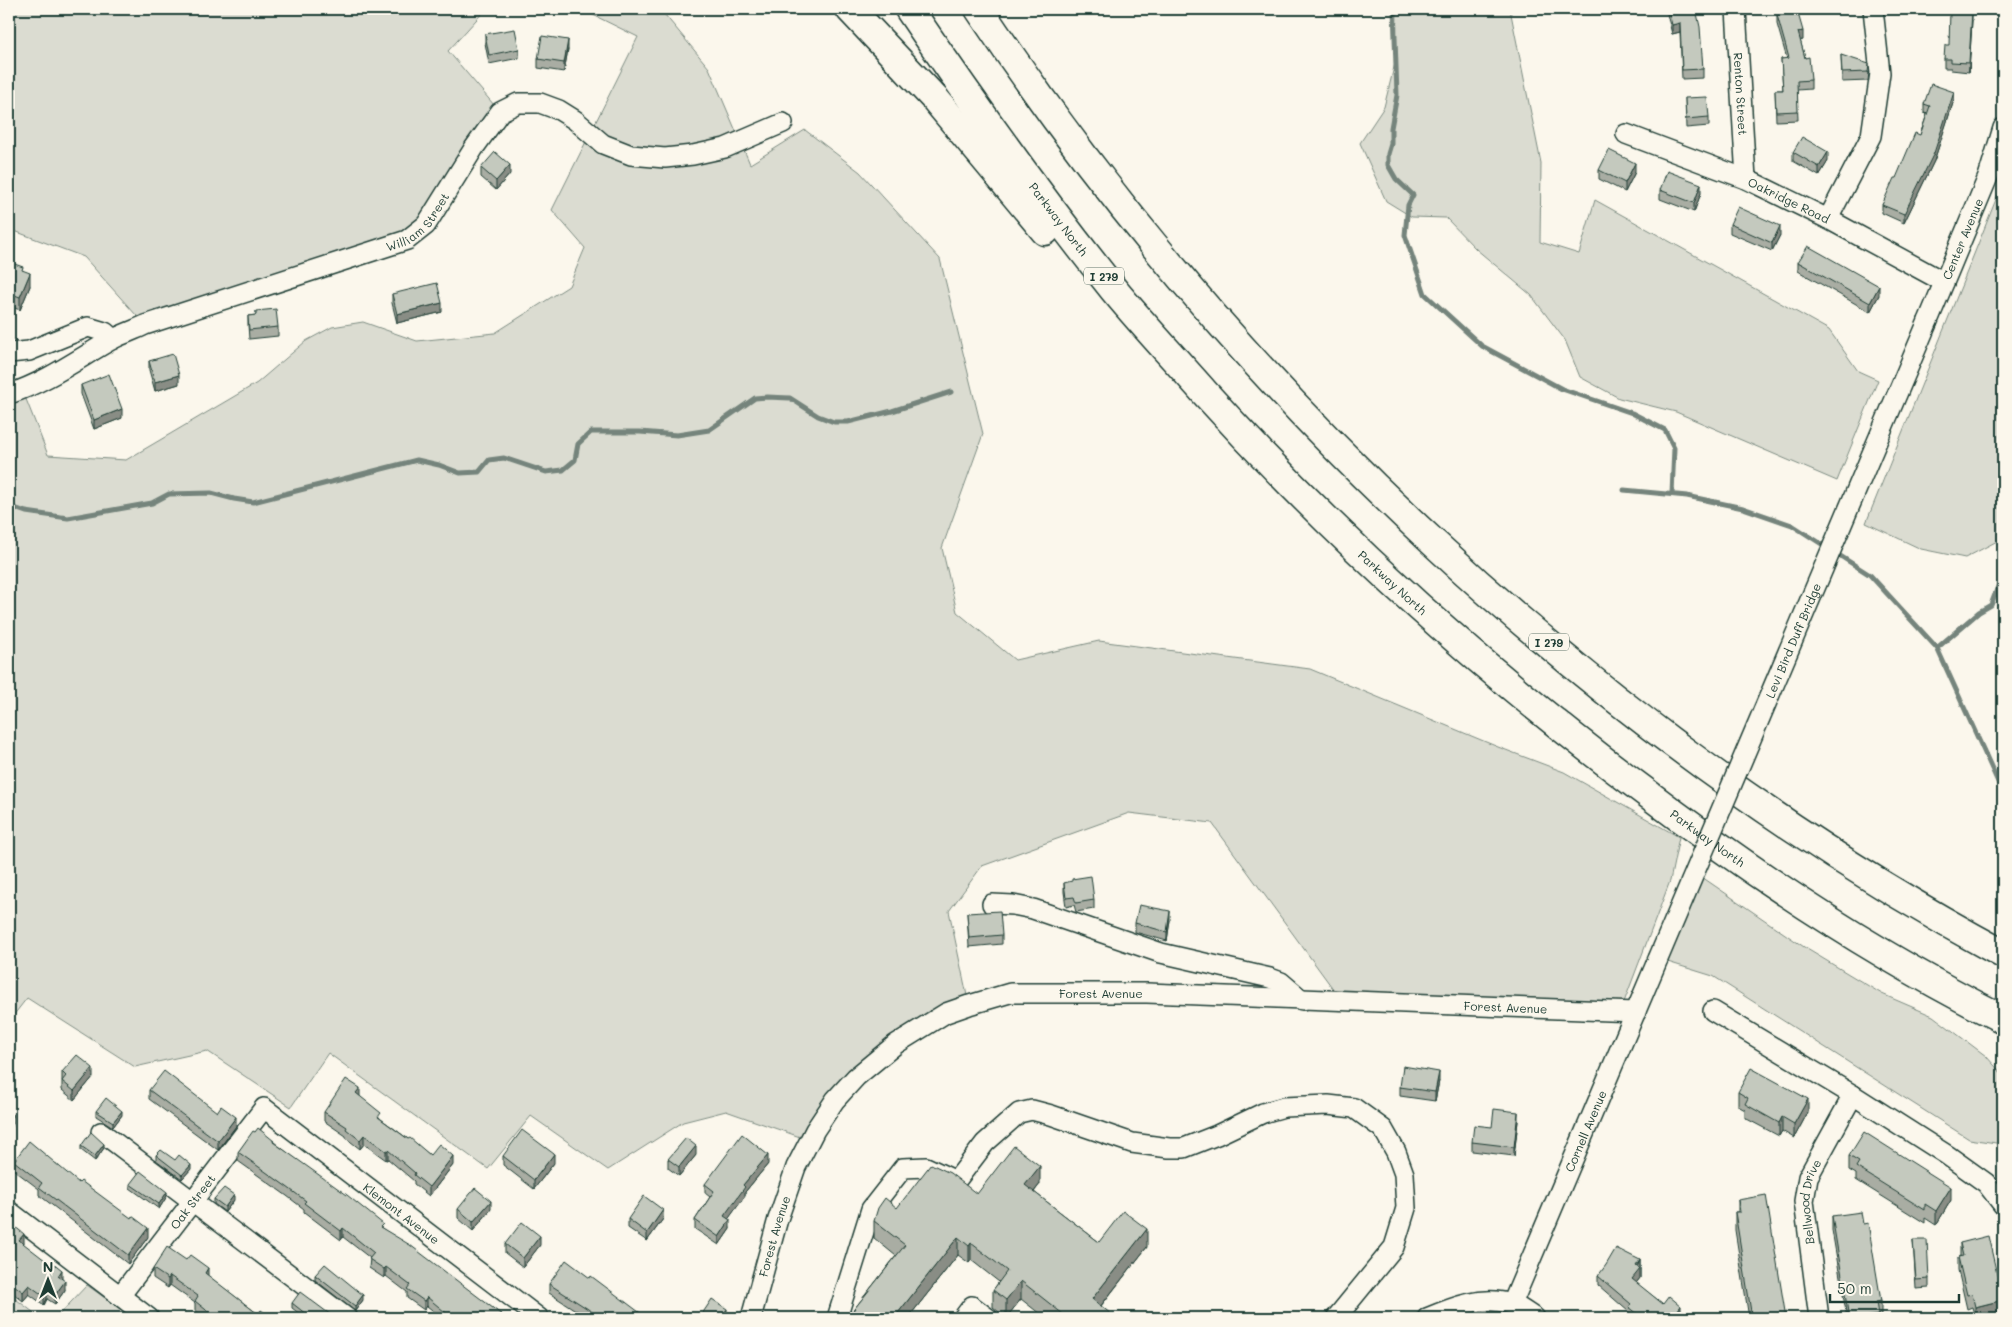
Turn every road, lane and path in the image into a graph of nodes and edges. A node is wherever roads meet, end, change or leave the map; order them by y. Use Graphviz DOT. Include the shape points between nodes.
graph roads {
  1 [pos="850,9"];
  2 [pos="909,9"];
  3 [pos="1736,9"];
  4 [pos="1874,9"];
  5 [pos="984,15"];
  6 [pos="784,123"];
  7 [pos="2003,128"];
  8 [pos="1626,134"];
  9 [pos="1746,179"];
  10 [pos="1996,179"];
  11 [pos="1828,219"];
  12 [pos="1944,282"];
  13 [pos="1928,321"];
  14 [pos="113,339"];
  15 [pos="9,353"];
  16 [pos="9,394"];
  17 [pos="1327,519"];
  18 [pos="992,904"];
  19 [pos="2003,954"];
  20 [pos="1658,959"];
  21 [pos="1302,1000"];
  22 [pos="1713,1011"];
  23 [pos="1636,1012"];
  24 [pos="2003,1019"];
  25 [pos="1853,1095"];
  26 [pos="264,1108"];
  27 [pos="101,1132"];
  28 [pos="192,1201"];
  29 [pos="2003,1205"];
  30 [pos="9,1211"];
  31 [pos="120,1296"];
  32 [pos="1512,1304"];
  33 [pos="149,1318"];
  34 [pos="347,1318"];
  35 [pos="539,1318"];
  36 [pos="751,1318"];
  37 [pos="837,1318"];
  38 [pos="963,1318"];
  39 [pos="988,1318"];
  40 [pos="1336,1318"];
  41 [pos="1427,1318"];
  42 [pos="1535,1318"];
  43 [pos="1819,1318"];
  1 -- 17 [label="highway" via="936,100 1161,368 1220,428"];
  2 -- 17 [label="highway, Parkway North / I 279" via="995,134 1116,292 1230,421"];
  3 -- 9 [label="street, Renton Street"];
  4 -- 11 [label="street" via="1880,73 1871,136"];
  5 -- 19 [label="highway, I 279" via="1037,92 1117,197 1237,342 1360,471 1469,575 1597,682 1731,786 1874,881"];
  6 -- 14 [label="street, William Street" via="725,148 665,158 630,155 603,144 560,110 540,103 518,103 500,112 426,225 407,240 145,325"];
  7 -- 10 [label="street, Center Avenue"];
  8 -- 9 [label="street, Oakridge Road"];
  9 -- 11 [label="street, Oakridge Road"];
  10 -- 12 [label="street, Center Avenue"];
  11 -- 12 [label="street, Oakridge Road"];
  12 -- 13 [label="street, Center Avenue"];
  13 -- 20 [label="street, Levi Bird Duff Bridge, bridge"];
  14 -- 15 [label="street" via="88,327 29,351"];
  14 -- 16 [label="street, William Street" via="65,368"];
  17 -- 24 [label="highway, Parkway North / I 279" via="1446,632 1660,803 1844,930"];
  18 -- 21 [label="street" via="1033,910 1161,953 1270,978 1281,982"];
  20 -- 23 [label="street, Cornell Avenue"];
  21 -- 23 [label="street, Forest Avenue"];
  21 -- 36 [label="street, Forest Avenue" via="1147,993 1010,993 946,1013 896,1044 856,1077 835,1100 815,1130 796,1167 778,1219"];
  22 -- 25 [label="street"];
  23 -- 32 [label="street, Cornell Avenue"];
  25 -- 29 [label="street" via="1970,1172 1986,1184"];
  25 -- 43 [label="street, Bellwood Drive" via="1808,1178 1804,1201"];
  26 -- 28 [label="street, Oak Street"];
  26 -- 35 [label="street, Klemont Avenue"];
  27 -- 28 [label="street"];
  28 -- 31 [label="street, Oak Street"];
  28 -- 34 [label="street"];
  30 -- 31 [label="street"];
  31 -- 33 [label="street"];
  32 -- 41 [label="street" via="1483,1300 1452,1307"];
  32 -- 42 [label="street"];
  37 -- 40 [label="street" via="871,1209 903,1168 926,1167 956,1182 985,1143 1020,1113 1032,1110 1052,1115 1132,1143 1184,1148 1263,1113 1284,1107 1328,1105 1354,1108 1383,1129 1404,1174 1406,1208 1394,1247"];
  38 -- 39 [label="street" via="972,1306"];
}
